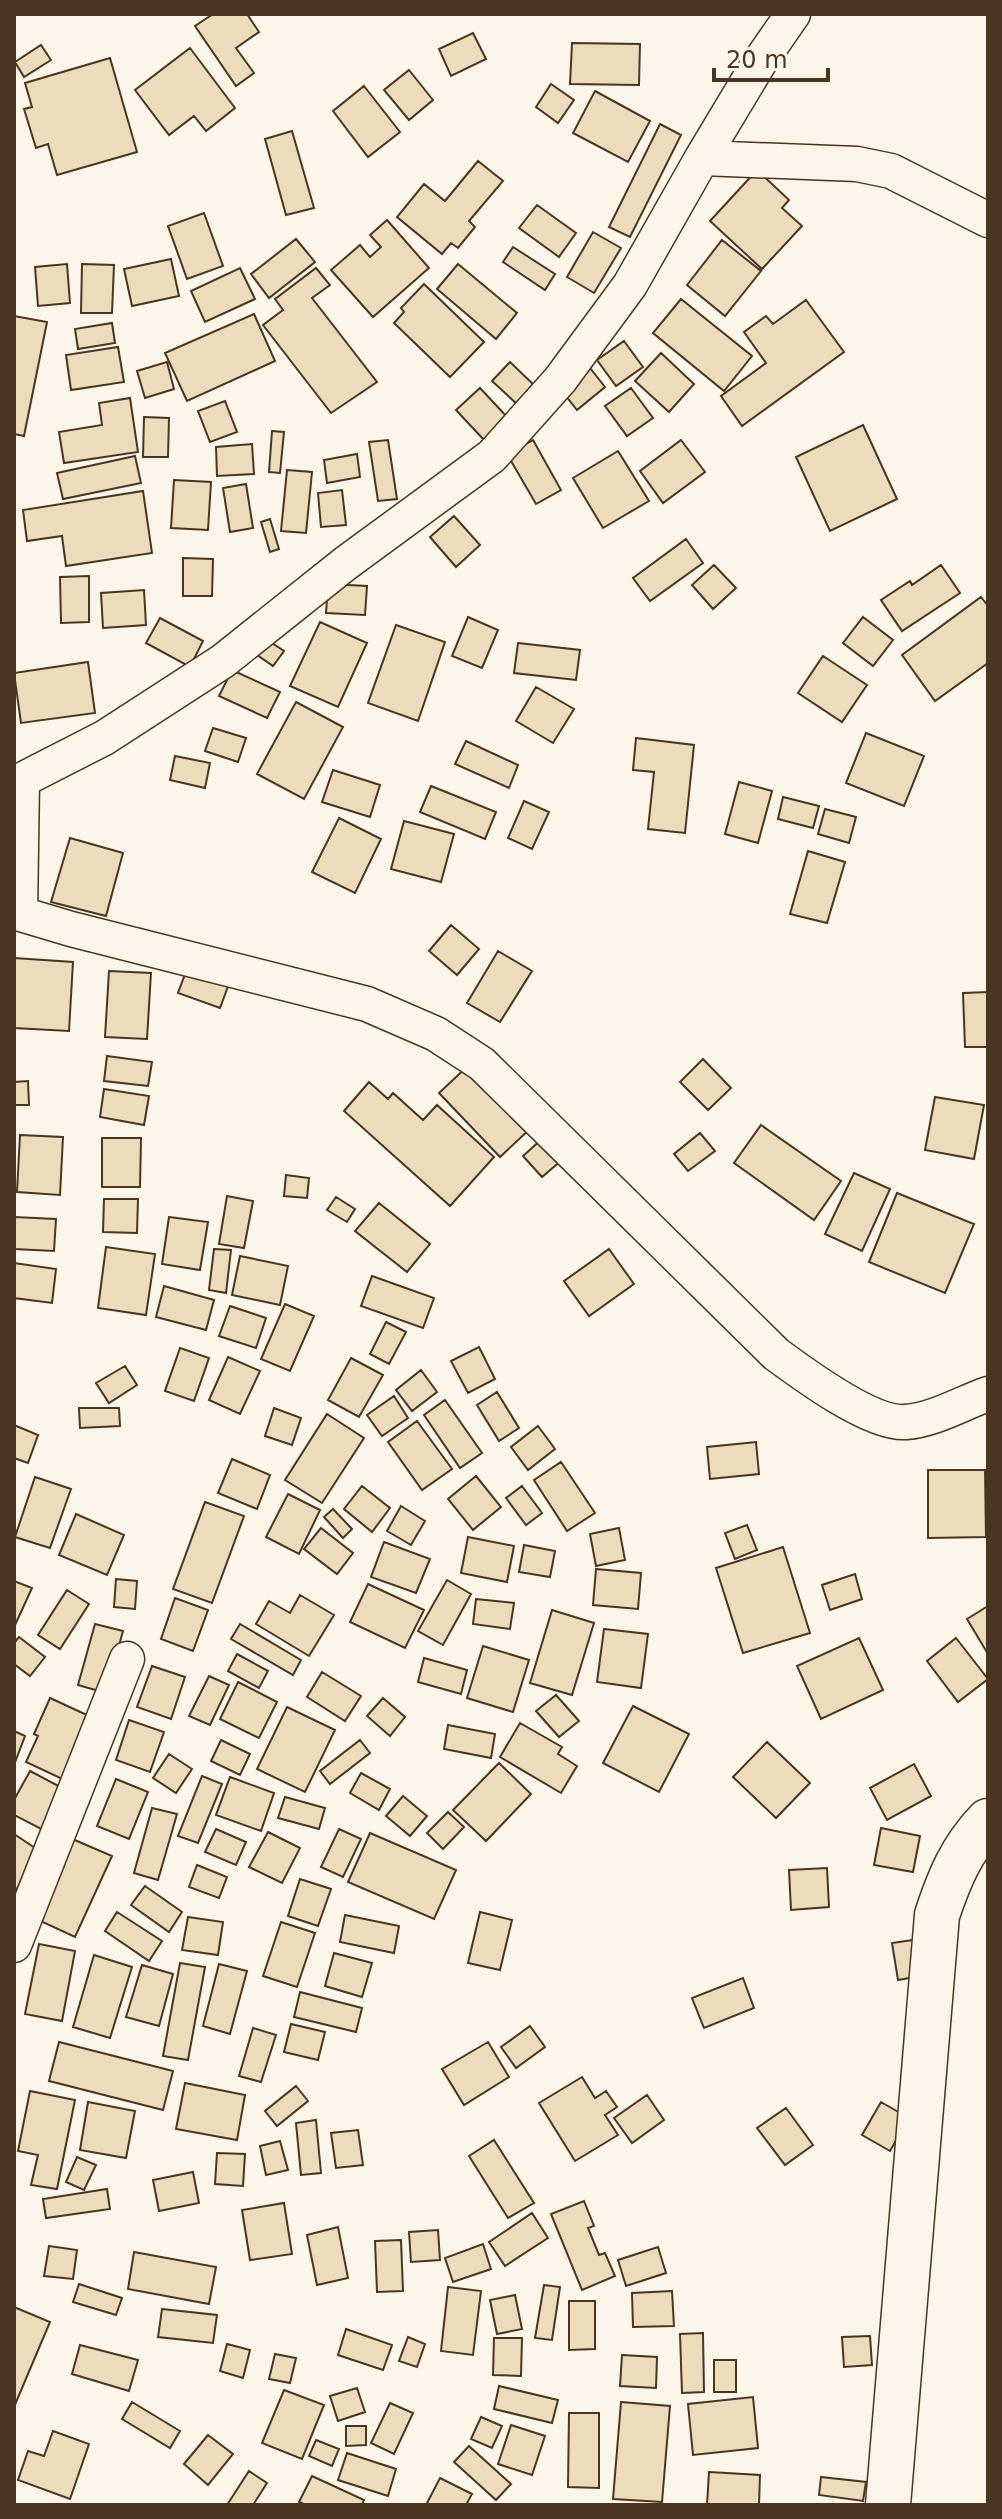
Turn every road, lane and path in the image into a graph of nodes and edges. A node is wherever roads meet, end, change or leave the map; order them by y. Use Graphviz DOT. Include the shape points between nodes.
graph roads {
  1 [pos="793,14"];
  2 [pos="702,158"];
  3 [pos="988,220"];
  4 [pos="18,783"];
  5 [pos="17,913"];
  6 [pos="988,1394"];
  7 [pos="127,1659"];
  8 [pos="988,1821"];
  9 [pos="14,1945"];
  10 [pos="888,2505"];
  1 -- 2 [label="street"];
  2 -- 3 [label="street" via="857,164 891,171"];
  2 -- 4 [label="street" via="630,285 560,380 492,456 223,661 104,738"];
  4 -- 5 [label="street"];
  5 -- 6 [label="street" via="367,1004 436,1034 482,1064 776,1354 817,1385 904,1423"];
  7 -- 9 [label="street"];
  8 -- 10 [label="street" via="951,1873 937,1915"];
}
